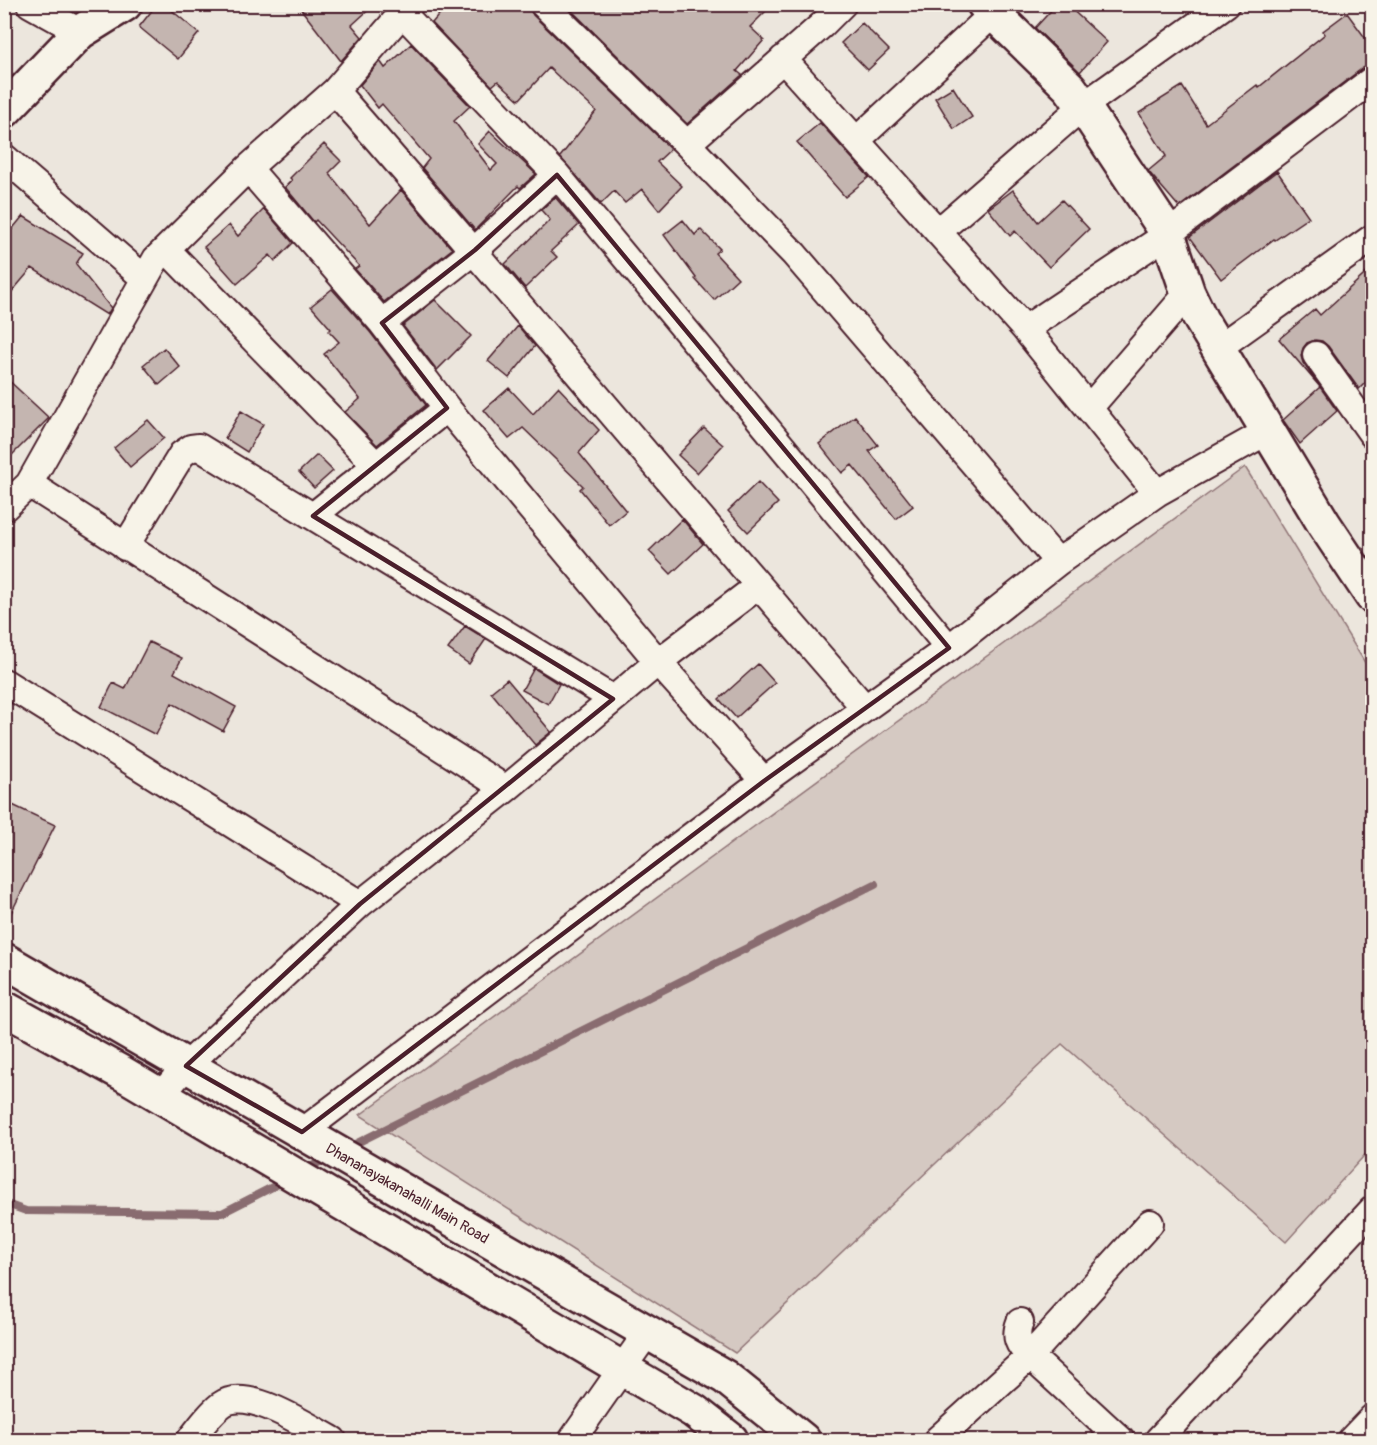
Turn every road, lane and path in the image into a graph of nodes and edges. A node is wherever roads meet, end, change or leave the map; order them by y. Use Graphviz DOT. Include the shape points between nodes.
graph roads {
  1 [pos="30,4"];
  2 [pos="125,4"];
  3 [pos="543,4"];
  4 [pos="843,4"];
  5 [pos="1226,4"];
  6 [pos="407,9"];
  7 [pos="988,9"];
  8 [pos="80,32"];
  9 [pos="783,59"];
  10 [pos="1372,80"];
  11 [pos="335,91"];
  12 [pos="1083,106"];
  13 [pos="4,111"];
  14 [pos="857,140"];
  15 [pos="687,144"];
  16 [pos="4,157"];
  17 [pos="248,168"];
  18 [pos="557,175"];
  19 [pos="939,231"];
  20 [pos="1168,234"];
  21 [pos="1372,238"];
  22 [pos="166,249"];
  23 [pos="475,250"];
  24 [pos="144,278"];
  25 [pos="1188,292"];
  26 [pos="382,323"];
  27 [pos="1025,328"];
  28 [pos="1218,348"];
  29 [pos="1316,355"];
  30 [pos="1090,407"];
  31 [pos="447,408"];
  32 [pos="1268,431"];
  33 [pos="1372,434"];
  34 [pos="375,464"];
  35 [pos="29,484"];
  36 [pos="1156,493"];
  37 [pos="4,508"];
  38 [pos="313,516"];
  39 [pos="125,548"];
  40 [pos="1058,562"];
  41 [pos="758,585"];
  42 [pos="1372,596"];
  43 [pos="950,648"];
  44 [pos="658,662"];
  45 [pos="4,682"];
  46 [pos="614,699"];
  47 [pos="865,708"];
  48 [pos="764,782"];
  49 [pos="506,789"];
  50 [pos="360,904"];
  51 [pos="4,960"];
  52 [pos="4,1008"];
  53 [pos="186,1066"];
  54 [pos="160,1096"];
  55 [pos="325,1146"];
  56 [pos="1372,1210"];
  57 [pos="1150,1223"];
  58 [pos="1020,1322"];
  59 [pos="647,1333"];
  60 [pos="1030,1356"];
  61 [pos="622,1369"];
  62 [pos="1372,1418"];
  63 [pos="190,1440"];
  64 [pos="333,1440"];
  65 [pos="572,1440"];
  66 [pos="731,1440"];
  67 [pos="803,1440"];
  68 [pos="937,1440"];
  69 [pos="1121,1440"];
  70 [pos="1158,1440"];
  71 [pos="1351,1440"];
  1 -- 8 [label="street"];
  2 -- 8 [label="street"];
  3 -- 15 [label="street"];
  4 -- 9 [label="street"];
  5 -- 12 [label="street"];
  6 -- 11 [label="street"];
  6 -- 18 [label="street"];
  7 -- 12 [label="street" via="1070,88"];
  7 -- 14 [label="street"];
  8 -- 13 [label="street"];
  9 -- 14 [label="street"];
  9 -- 15 [label="street"];
  10 -- 20 [label="street"];
  11 -- 17 [label="street"];
  11 -- 23 [label="street"];
  12 -- 19 [label="street"];
  12 -- 20 [label="street"];
  14 -- 19 [label="street"];
  15 -- 40 [label="street" via="794,254"];
  16 -- 24 [label="street"];
  17 -- 22 [label="street"];
  17 -- 26 [label="street"];
  18 -- 23 [label="street"];
  18 -- 43 [label="street"];
  19 -- 27 [label="street"];
  20 -- 25 [label="street"];
  20 -- 27 [label="street"];
  21 -- 28 [label="street"];
  22 -- 24 [label="street"];
  22 -- 34 [label="street"];
  23 -- 26 [label="street"];
  23 -- 41 [label="street"];
  24 -- 35 [label="street"];
  25 -- 28 [label="street"];
  25 -- 30 [label="street"];
  26 -- 31 [label="street"];
  27 -- 30 [label="street"];
  28 -- 32 [label="street"];
  29 -- 33 [label="street"];
  30 -- 36 [label="street"];
  31 -- 34 [label="street"];
  31 -- 44 [label="street"];
  32 -- 36 [label="street"];
  32 -- 42 [label="street"];
  34 -- 38 [label="street"];
  35 -- 37 [label="street"];
  35 -- 39 [label="street"];
  36 -- 40 [label="street"];
  38 -- 39 [label="street" via="195,447 182,454"];
  38 -- 46 [label="street"];
  39 -- 49 [label="street"];
  40 -- 43 [label="street"];
  41 -- 44 [label="street"];
  41 -- 47 [label="street"];
  43 -- 47 [label="street"];
  44 -- 46 [label="street"];
  44 -- 48 [label="street"];
  45 -- 50 [label="street"];
  46 -- 49 [label="street"];
  47 -- 48 [label="street"];
  48 -- 55 [label="street"];
  49 -- 50 [label="street"];
  50 -- 53 [label="street"];
  51 -- 53 [label="street, Dhananayakanahalli Main Road"];
  52 -- 54 [label="street"];
  53 -- 54 [label="street"];
  53 -- 55 [label="street, Dhananayakanahalli Main Road"];
  54 -- 61 [label="street"];
  55 -- 59 [label="street, Dhananayakanahalli Main Road"];
  56 -- 70 [label="street"];
  57 -- 60 [label="street"];
  58 -- 60 [label="street" via="1016,1340"];
  59 -- 61 [label="street"];
  59 -- 67 [label="street, Dhananayakanahalli Main Road" via="725,1377"];
  60 -- 68 [label="street"];
  60 -- 69 [label="street"];
  61 -- 65 [label="street"];
  61 -- 66 [label="street" via="694,1411"];
  62 -- 71 [label="street"];
  63 -- 64 [label="street" via="220,1405 229,1400 246,1400 261,1403"];
}
